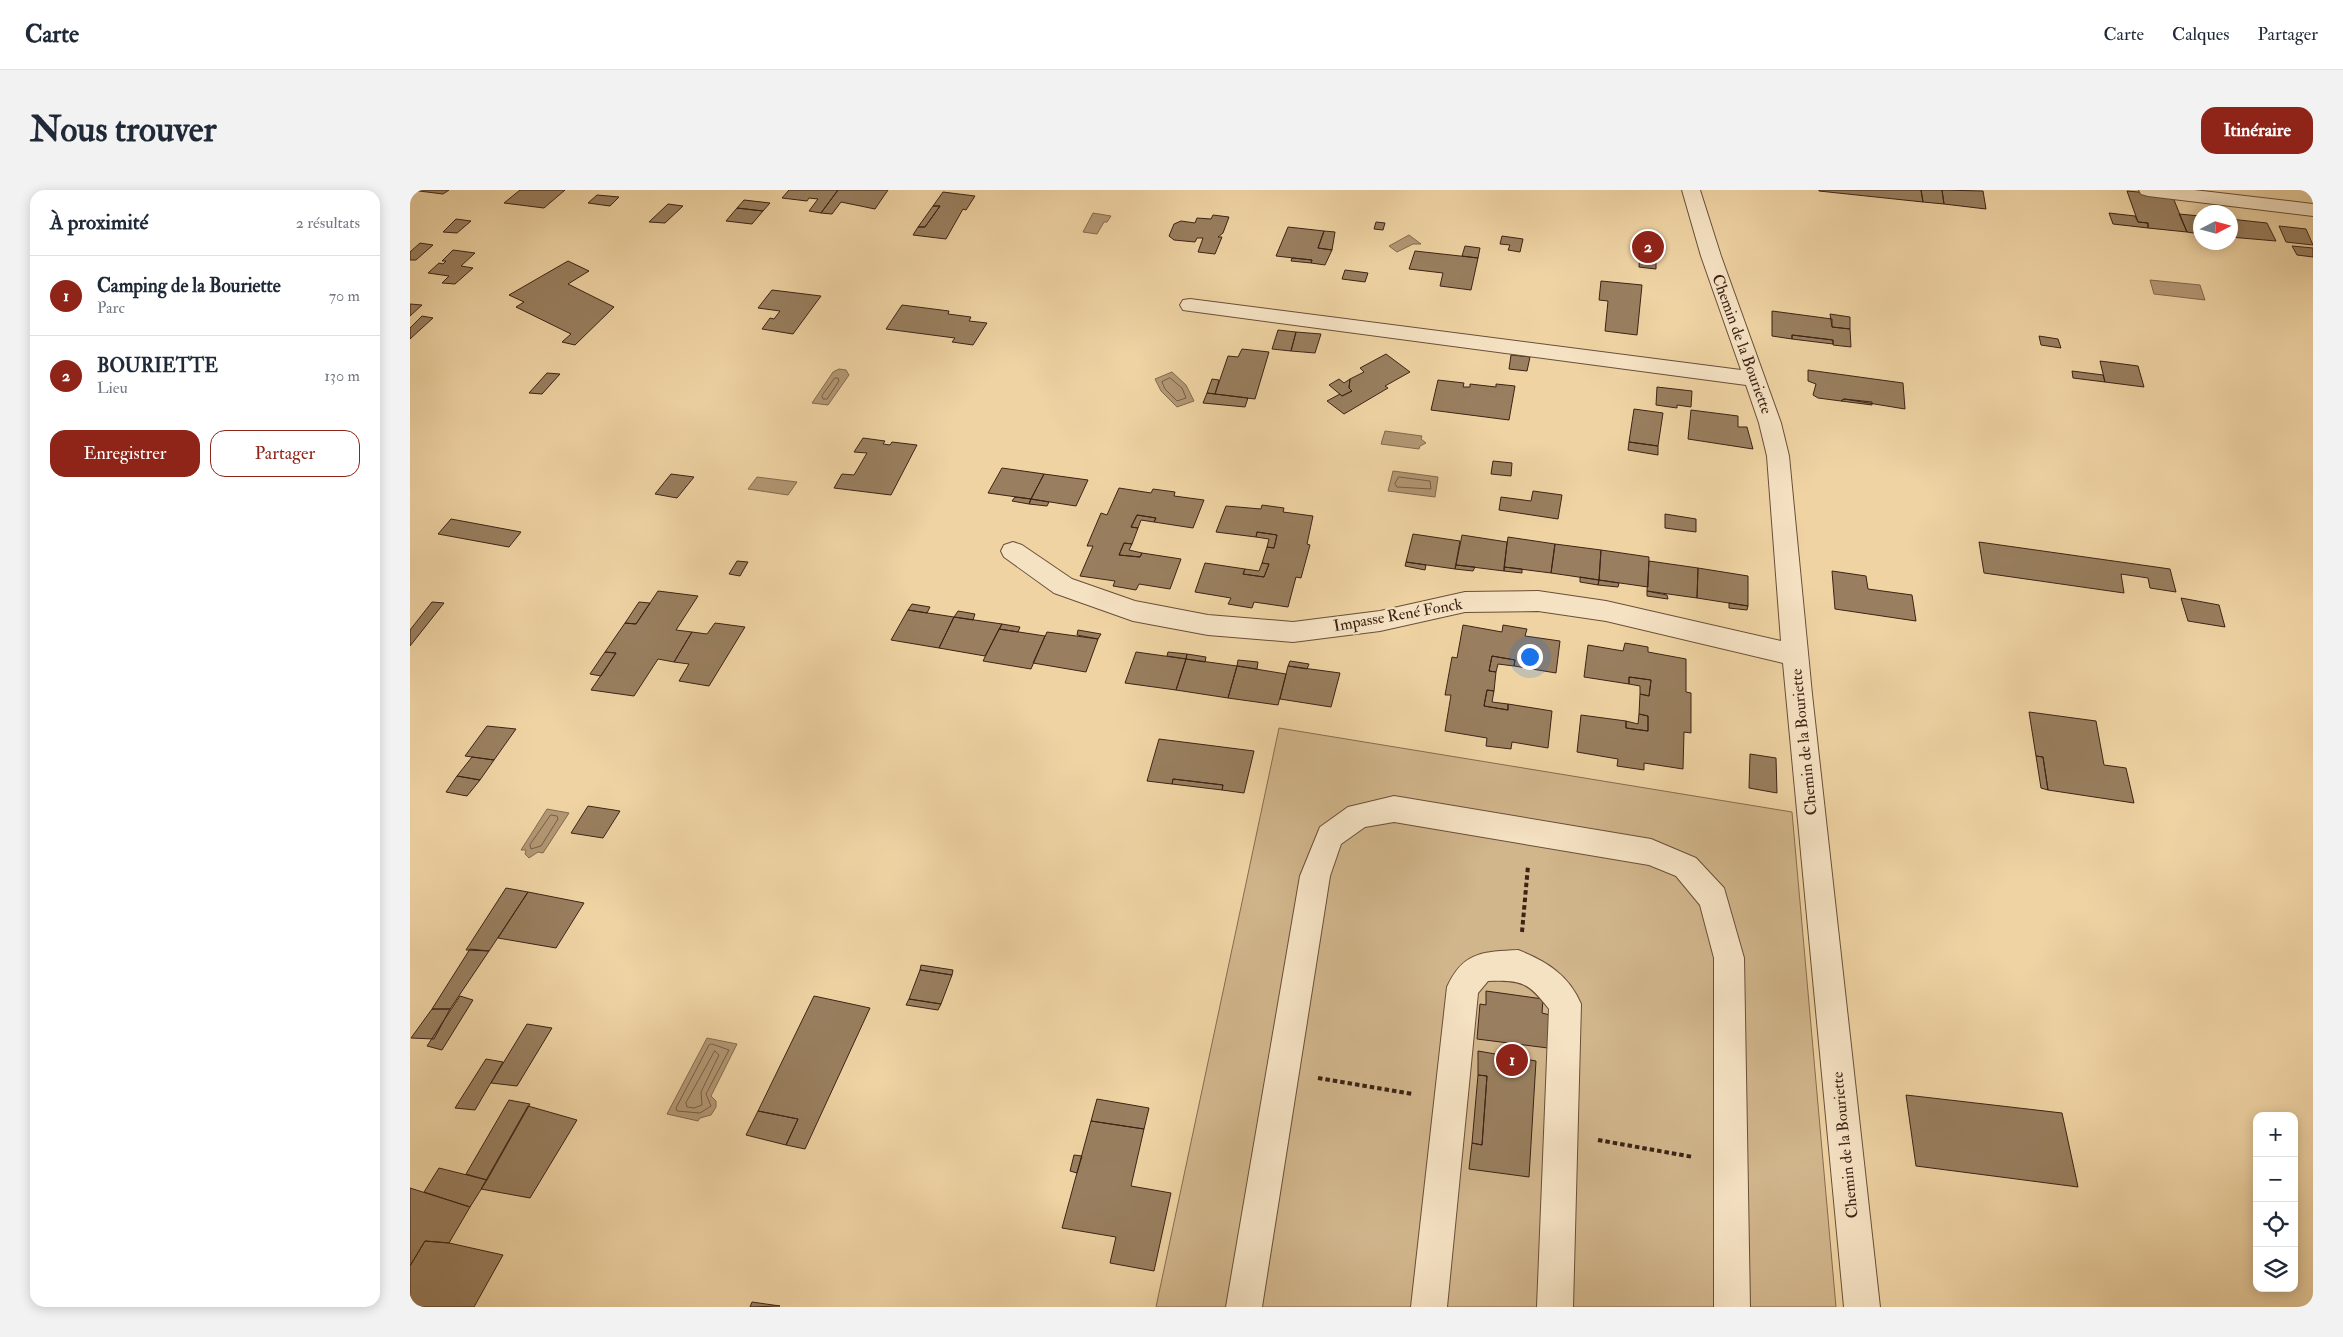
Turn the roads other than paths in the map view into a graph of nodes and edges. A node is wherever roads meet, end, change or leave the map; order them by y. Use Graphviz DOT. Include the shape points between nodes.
graph roads {
  1 [pos="1691,190"];
  2 [pos="2148,190"];
  3 [pos="2313,210"];
  4 [pos="1190,305"];
  5 [pos="1754,379"];
  6 [pos="1013,551"];
  7 [pos="1795,655"];
  8 [pos="1244,1307"];
  9 [pos="1429,1307"];
  10 [pos="1555,1307"];
  11 [pos="1732,1307"];
  12 [pos="1862,1307"];
  1 -- 5 [label="street, Chemin de la Bouriette" via="1710,256"];
  2 -- 3 [label="street"];
  4 -- 5 [label="street"];
  5 -- 7 [label="street, Chemin de la Bouriette" via="1778,456"];
  6 -- 7 [label="street, Impasse René Fonck" via="1063,586 1133,611 1208,625 1293,632 1380,621 1465,602 1538,601 1606,611"];
  7 -- 12 [label="street, Chemin de la Bouriette"];
  8 -- 11 [label="street" via="1315,876 1330,836 1358,816 1394,809 1652,852 1686,867 1713,898 1729,958"];
  9 -- 10 [label="street" via="1463,987 1481,967 1518,965 1546,980 1565,1004"];
}
